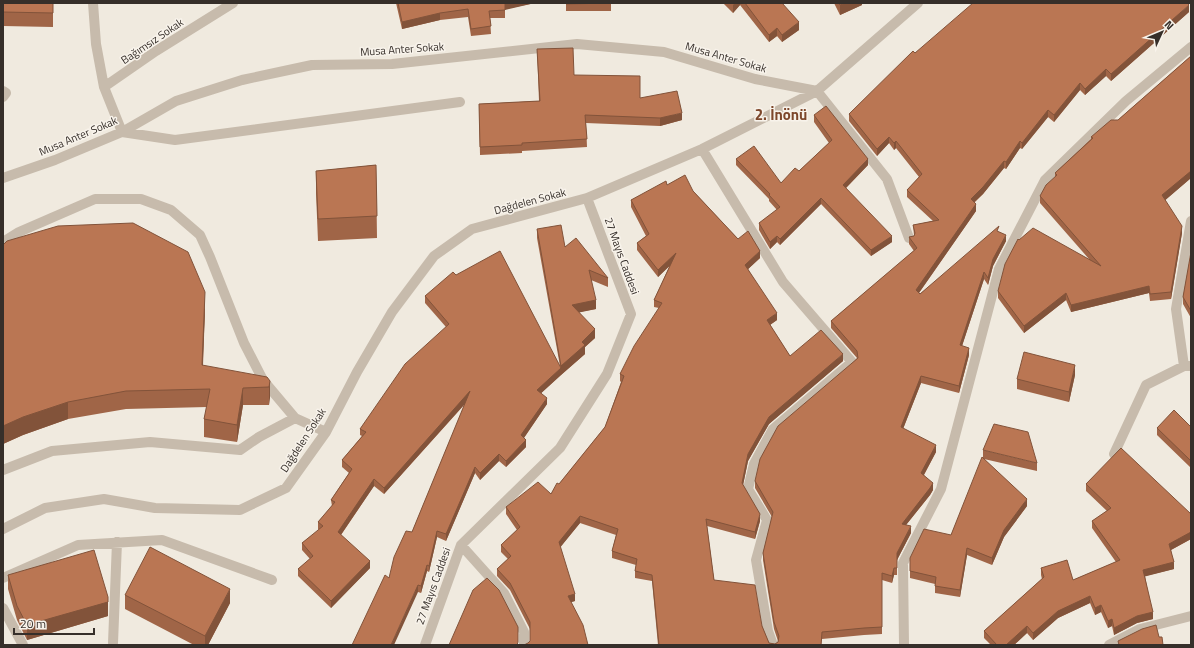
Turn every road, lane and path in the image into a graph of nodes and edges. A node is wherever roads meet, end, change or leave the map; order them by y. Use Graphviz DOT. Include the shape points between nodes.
graph roads {
  1 [pos="93,3"];
  2 [pos="233,3"];
  3 [pos="918,3"];
  4 [pos="1191,47"];
  5 [pos="104,87"];
  6 [pos="3,91"];
  7 [pos="817,91"];
  8 [pos="3,97"];
  9 [pos="460,102"];
  10 [pos="122,132"];
  11 [pos="702,149"];
  12 [pos="3,178"];
  13 [pos="587,198"];
  14 [pos="1191,221"];
  15 [pos="909,238"];
  16 [pos="3,242"];
  17 [pos="1187,366"];
  18 [pos="295,418"];
  19 [pos="326,432"];
  20 [pos="1114,454"];
  21 [pos="3,470"];
  22 [pos="3,529"];
  23 [pos="117,542"];
  24 [pos="461,545"];
  25 [pos="3,578"];
  26 [pos="272,580"];
  27 [pos="3,608"];
  28 [pos="1191,616"];
  29 [pos="113,644"];
  30 [pos="23,645"];
  31 [pos="425,645"];
  32 [pos="524,645"];
  33 [pos="773,645"];
  34 [pos="904,645"];
  35 [pos="1109,645"];
  1 -- 5 [label="street" via="96,44"];
  2 -- 5 [label="street, Bağımsız Sokak"];
  3 -- 7 [label="street"];
  4 -- 34 [label="street" via="1126,101 1045,180 999,269 941,489 902,563"];
  5 -- 10 [label="street"];
  6 -- 8 [label="street" via="6,93"];
  7 -- 10 [label="street, Musa Anter Sokak" via="756,78 664,52 577,44 392,64 312,65 242,80 176,101"];
  7 -- 11 [label="street"];
  7 -- 15 [label="street" via="887,179"];
  9 -- 10 [label="street" via="175,140"];
  10 -- 12 [label="street, Musa Anter Sokak" via="56,160"];
  11 -- 13 [label="street"];
  11 -- 33 [label="street" via="783,282 852,362 773,429 754,464 748,489 767,520 756,560 768,631"];
  13 -- 19 [label="street, Dağdelen Sokak" via="472,229 434,256 392,312"];
  13 -- 24 [label="street, 27 Mayıs Caddesi" via="631,314 607,374 560,448"];
  14 -- 17 [label="street" via="1176,309"];
  16 -- 18 [label="street" via="19,232 95,199 140,199 171,210 200,235 244,343 260,374 277,399"];
  17 -- 20 [label="street" via="1146,385"];
  18 -- 19 [label="street"];
  18 -- 21 [label="street" via="240,450 150,442 52,451"];
  19 -- 22 [label="street, Dağdelen Sokak" via="286,488 240,510 155,508 104,499 45,508"];
  23 -- 25 [label="street" via="78,545"];
  23 -- 26 [label="street" via="162,540"];
  23 -- 29 [label="street"];
  24 -- 31 [label="street, 27 Mayıs Caddesi"];
  24 -- 32 [label="street" via="504,594 524,632"];
  27 -- 30 [label="street"];
  28 -- 35 [label="street" via="1140,629"];
}
